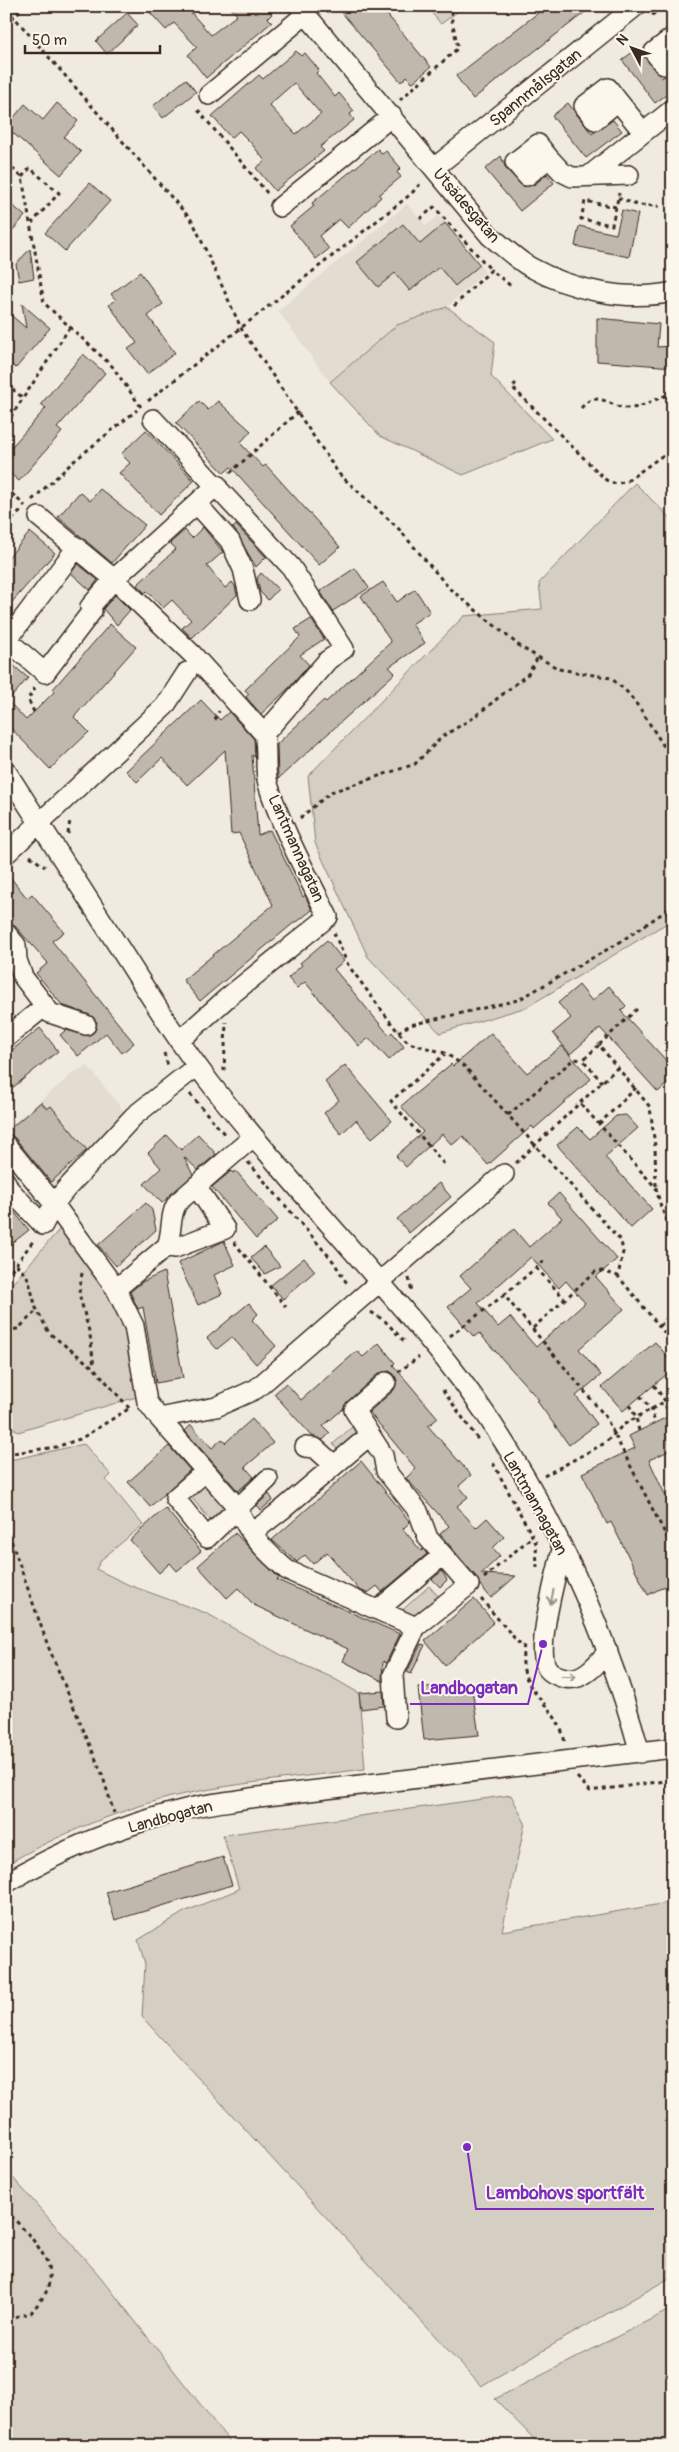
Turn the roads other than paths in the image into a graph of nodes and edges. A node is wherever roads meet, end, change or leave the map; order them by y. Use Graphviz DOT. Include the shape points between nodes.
graph roads {
  1 [pos="636,6"];
  2 [pos="303,10"];
  3 [pos="673,37"];
  4 [pos="673,59"];
  5 [pos="209,95"];
  6 [pos="618,102"];
  7 [pos="399,108"];
  8 [pos="673,109"];
  9 [pos="643,132"];
  10 [pos="549,158"];
  11 [pos="434,168"];
  12 [pos="590,175"];
  13 [pos="626,175"];
  14 [pos="280,207"];
  15 [pos="673,292"];
  16 [pos="153,419"];
  17 [pos="217,486"];
  18 [pos="197,504"];
  19 [pos="32,512"];
  20 [pos="77,547"];
  21 [pos="114,580"];
  22 [pos="250,600"];
  23 [pos="186,672"];
  24 [pos="264,734"];
  25 [pos="6,771"];
  26 [pos="40,824"];
  27 [pos="6,854"];
  28 [pos="6,933"];
  29 [pos="12,965"];
  30 [pos="45,1006"];
  31 [pos="86,1025"];
  32 [pos="6,1038"];
  33 [pos="179,1041"];
  34 [pos="197,1066"];
  35 [pos="254,1137"];
  36 [pos="6,1145"];
  37 [pos="504,1174"];
  38 [pos="6,1182"];
  39 [pos="196,1186"];
  40 [pos="54,1204"];
  41 [pos="167,1246"];
  42 [pos="379,1283"];
  43 [pos="116,1289"];
  44 [pos="386,1382"];
  45 [pos="160,1418"];
  46 [pos="370,1435"];
  47 [pos="305,1447"];
  48 [pos="334,1465"];
  49 [pos="205,1472"];
  50 [pos="268,1479"];
  51 [pos="238,1508"];
  52 [pos="252,1533"];
  53 [pos="562,1549"];
  54 [pos="443,1555"];
  55 [pos="378,1610"];
  56 [pos="416,1627"];
  57 [pos="608,1651"];
  58 [pos="396,1718"];
  59 [pos="673,1748"];
  60 [pos="640,1753"];
  61 [pos="6,1883"];
  1 -- 11 [label="street, Spannmålsgatan"];
  2 -- 5 [label="street, Utsädesgatan"];
  2 -- 7 [label="street, Utsädesgatan"];
  3 -- 4 [label="street" via="654,52 664,65"];
  6 -- 9 [label="street"];
  7 -- 11 [label="street, Utsädesgatan"];
  7 -- 14 [label="street"];
  8 -- 9 [label="street"];
  9 -- 12 [label="street"];
  10 -- 12 [label="street" via="562,172 572,177"];
  11 -- 15 [label="street, Utsädesgatan" via="490,236 529,266 580,287 602,292 630,295"];
  12 -- 13 [label="street"];
  16 -- 17 [label="street"];
  17 -- 18 [label="street"];
  17 -- 24 [label="street" via="292,567 344,649 328,660"];
  18 -- 21 [label="street"];
  18 -- 22 [label="street" via="230,541 243,569"];
  19 -- 20 [label="street"];
  20 -- 21 [label="street"];
  20 -- 21 [label="street" via="7,640 45,673 92,611 90,607"];
  21 -- 24 [label="street" via="193,655"];
  23 -- 26 [label="street" via="165,706"];
  24 -- 33 [label="street, Lantmannagatan" via="268,748 268,782 328,917"];
  25 -- 26 [label="street, Lantmannagatan"];
  26 -- 27 [label="street"];
  26 -- 33 [label="street, Lantmannagatan"];
  28 -- 29 [label="street" via="16,945"];
  29 -- 30 [label="street"];
  30 -- 31 [label="street" via="50,1013"];
  30 -- 32 [label="street"];
  33 -- 34 [label="street, Lantmannagatan"];
  34 -- 35 [label="street, Lantmannagatan"];
  34 -- 40 [label="street" via="134,1116"];
  35 -- 39 [label="street"];
  35 -- 42 [label="street, Lantmannagatan"];
  36 -- 40 [label="street"];
  37 -- 42 [label="street"];
  38 -- 40 [label="street" via="43,1224"];
  39 -- 41 [label="street" via="173,1209"];
  39 -- 41 [label="street" via="225,1229 175,1248"];
  40 -- 43 [label="street"];
  41 -- 43 [label="street"];
  42 -- 45 [label="street" via="256,1389 216,1407"];
  42 -- 53 [label="street, Lantmannagatan" via="444,1359 488,1418"];
  43 -- 45 [label="street" via="134,1326 147,1402"];
  44 -- 46 [label="street" via="354,1410"];
  45 -- 49 [label="street"];
  46 -- 48 [label="street"];
  46 -- 54 [label="street" via="383,1456 386,1471 418,1511 428,1538"];
  47 -- 48 [label="street" via="315,1448"];
  48 -- 52 [label="street"];
  49 -- 51 [label="street"];
  49 -- 51 [label="street" via="175,1498 207,1538"];
  50 -- 51 [label="street"];
  51 -- 52 [label="street"];
  52 -- 55 [label="street" via="287,1570"];
  53 -- 57 [label="street, Lantmannagatan"];
  53 -- 57 [label="street, one-way" via="543,1644 546,1666 552,1673 573,1677 588,1672"];
  54 -- 55 [label="street"];
  54 -- 56 [label="street" via="470,1587"];
  55 -- 56 [label="street"];
  56 -- 58 [label="street" via="393,1676"];
  57 -- 60 [label="street, Lantmannagatan"];
  59 -- 60 [label="street, Landbogatan"];
  60 -- 61 [label="street, Landbogatan" via="250,1798 183,1809 68,1849"];
}
